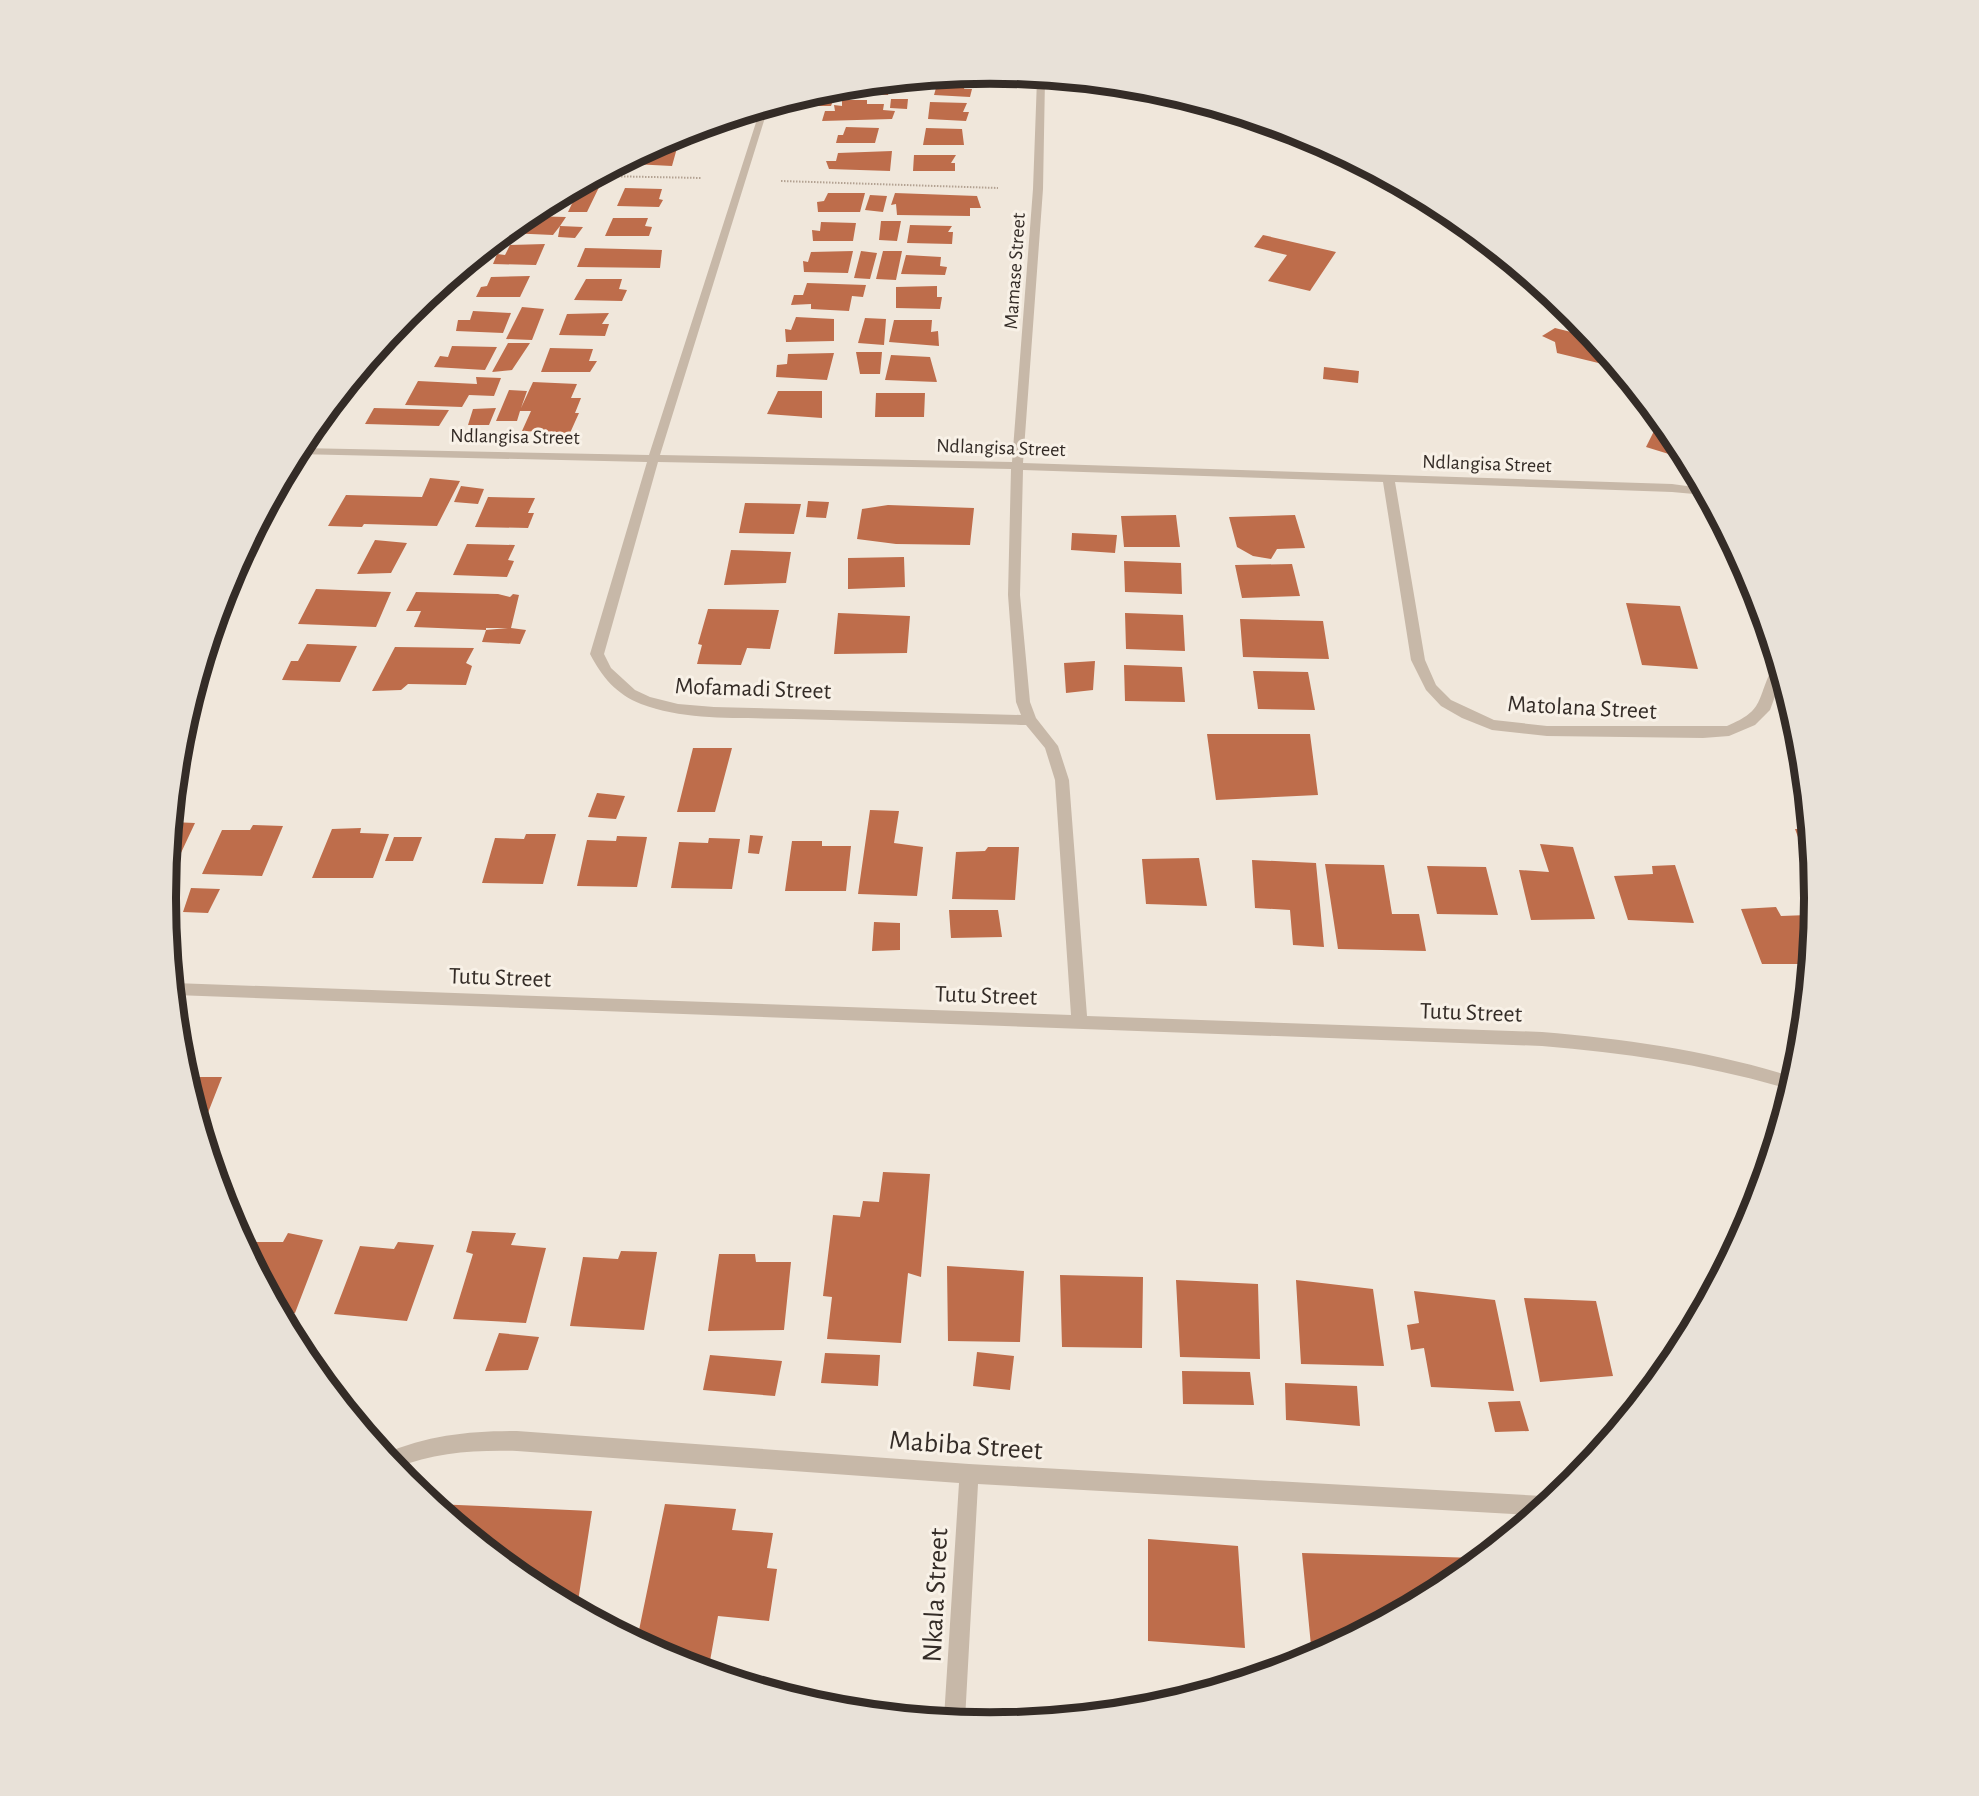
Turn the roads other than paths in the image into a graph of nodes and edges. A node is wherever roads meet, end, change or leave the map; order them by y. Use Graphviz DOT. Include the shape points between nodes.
graph roads {
  1 [pos="1041,86"];
  2 [pos="763,117"];
  3 [pos="310,451"];
  4 [pos="653,459"];
  5 [pos="1017,466"];
  6 [pos="1389,480"];
  7 [pos="1694,491"];
  8 [pos="1774,681"];
  9 [pos="1030,720"];
  10 [pos="181,989"];
  11 [pos="1079,1022"];
  12 [pos="1783,1080"];
  13 [pos="398,1457"];
  14 [pos="969,1474"];
  15 [pos="1533,1504"];
  16 [pos="956,1711"];
  1 -- 5 [label="street, Mamase Street" via="1038,189"];
  2 -- 4 [label="street, Mofamadi Street"];
  3 -- 4 [label="street, Ndlangisa Street"];
  4 -- 5 [label="street, Ndlangisa Street"];
  4 -- 9 [label="street, Mofamadi Street" via="597,654 603,669 616,683 663,707 704,711"];
  5 -- 6 [label="street, Ndlangisa Street"];
  5 -- 9 [label="street" via="1014,595 1023,702"];
  6 -- 7 [label="street, Ndlangisa Street"];
  6 -- 8 [label="street, Matolana Street" via="1418,660 1431,687 1446,703 1467,715 1492,725 1547,731 1703,734 1729,731 1750,722 1765,707"];
  9 -- 11 [label="street" via="1051,747 1062,780"];
  10 -- 11 [label="street, Tutu Street"];
  11 -- 12 [label="street, Tutu Street" via="1594,1042 1716,1060"];
  13 -- 14 [label="street, Mabiba Street" via="414,1449 466,1439"];
  14 -- 15 [label="street, Mabiba Street"];
  14 -- 16 [label="street, Nkala Street"];
}
